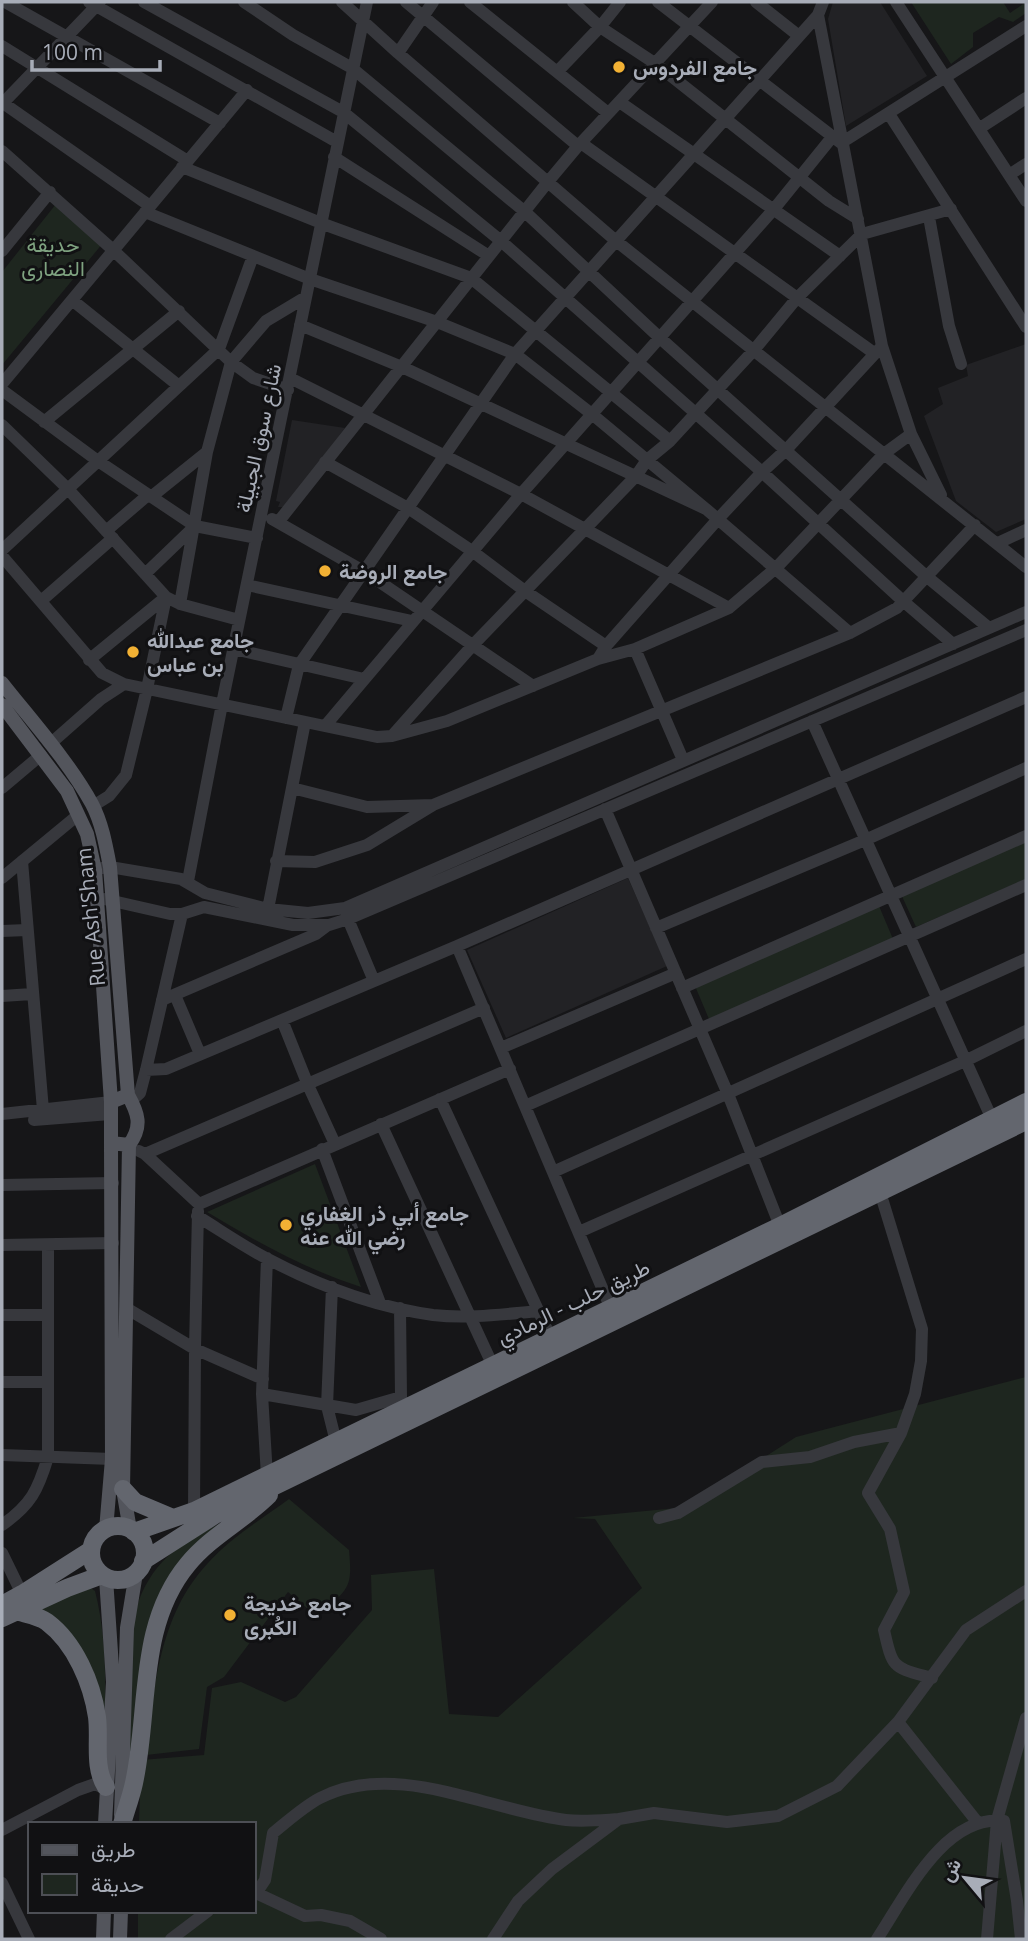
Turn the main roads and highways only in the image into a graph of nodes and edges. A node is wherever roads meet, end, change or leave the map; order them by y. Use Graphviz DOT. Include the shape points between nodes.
graph roads {
  1 [pos="2,683"];
  2 [pos="2,705"];
  3 [pos="46,749"];
  4 [pos="103,868"];
  5 [pos="104,899"];
  6 [pos="129,1098"];
  7 [pos="1026,1102"];
  8 [pos="110,1108"];
  9 [pos="1026,1121"];
  10 [pos="111,1143"];
  11 [pos="129,1145"];
  12 [pos="274,1479"];
  13 [pos="123,1489"];
  14 [pos="173,1518"];
  15 [pos="106,1530"];
  16 [pos="132,1531"];
  17 [pos="91,1549"];
  18 [pos="140,1567"];
  19 [pos="104,1576"];
  20 [pos="10,1607"];
  21 [pos="106,1788"];
  22 [pos="105,1822"];
  23 [pos="122,1822"];
  24 [pos="123,1822"];
  25 [pos="104,1913"];
  26 [pos="121,1913"];
  27 [pos="103,1939"];
  28 [pos="120,1939"];
  1 -- 3 [label="main road, Rue Ash'Sham"];
  2 -- 3 [label="main road, Rue Ash'Sham"];
  3 -- 4 [label="main road, Rue Ash'Sham"];
  3 -- 4 [label="main road, Rue Ash'Sham" via="93,806"];
  4 -- 5 [label="main road, Rue Ash'Sham"];
  5 -- 6 [label="main road, Rue Ash'Sham"];
  5 -- 8 [label="main road, Rue Ash'Sham"];
  6 -- 8 [label="main road"];
  6 -- 11 [label="main road, Rue Ash'Sham" via="138,1117"];
  7 -- 12 [label="highway, طريق حلب - الرمادي" via="551,1338 403,1403"];
  8 -- 10 [label="main road, Rue Ash'Sham"];
  9 -- 12 [label="highway, طريق حلب - الرمادي"];
  10 -- 11 [label="main road"];
  10 -- 15 [label="main road" via="112,1459"];
  11 -- 13 [label="main road"];
  12 -- 14 [label="highway, طريق حلب - الرمادي"];
  12 -- 18 [label="highway, طريق حلب - الرمادي"];
  12 -- 24 [label="highway" via="255,1509 208,1543 187,1565 168,1598 147,1668 135,1783"];
  13 -- 14 [label="highway" via="135,1502"];
  13 -- 16 [label="main road"];
  14 -- 16 [label="highway, طريق حلب - الرمادي"];
  15 -- 16 [label="highway" via="122,1527"];
  15 -- 17 [label="highway"];
  16 -- 18 [label="highway" via="143,1545"];
  17 -- 19 [label="highway"];
  17 -- 20 [label="highway"];
  18 -- 19 [label="highway" via="122,1580"];
  18 -- 23 [label="main road" via="127,1628"];
  19 -- 20 [label="highway"];
  19 -- 21 [label="main road" via="113,1682"];
  20 -- 21 [label="highway" via="45,1620 75,1653 88,1680 97,1717 98,1760"];
  21 -- 22 [label="main road"];
  25 -- 27 [label="main road"];
  26 -- 28 [label="main road"];
}
